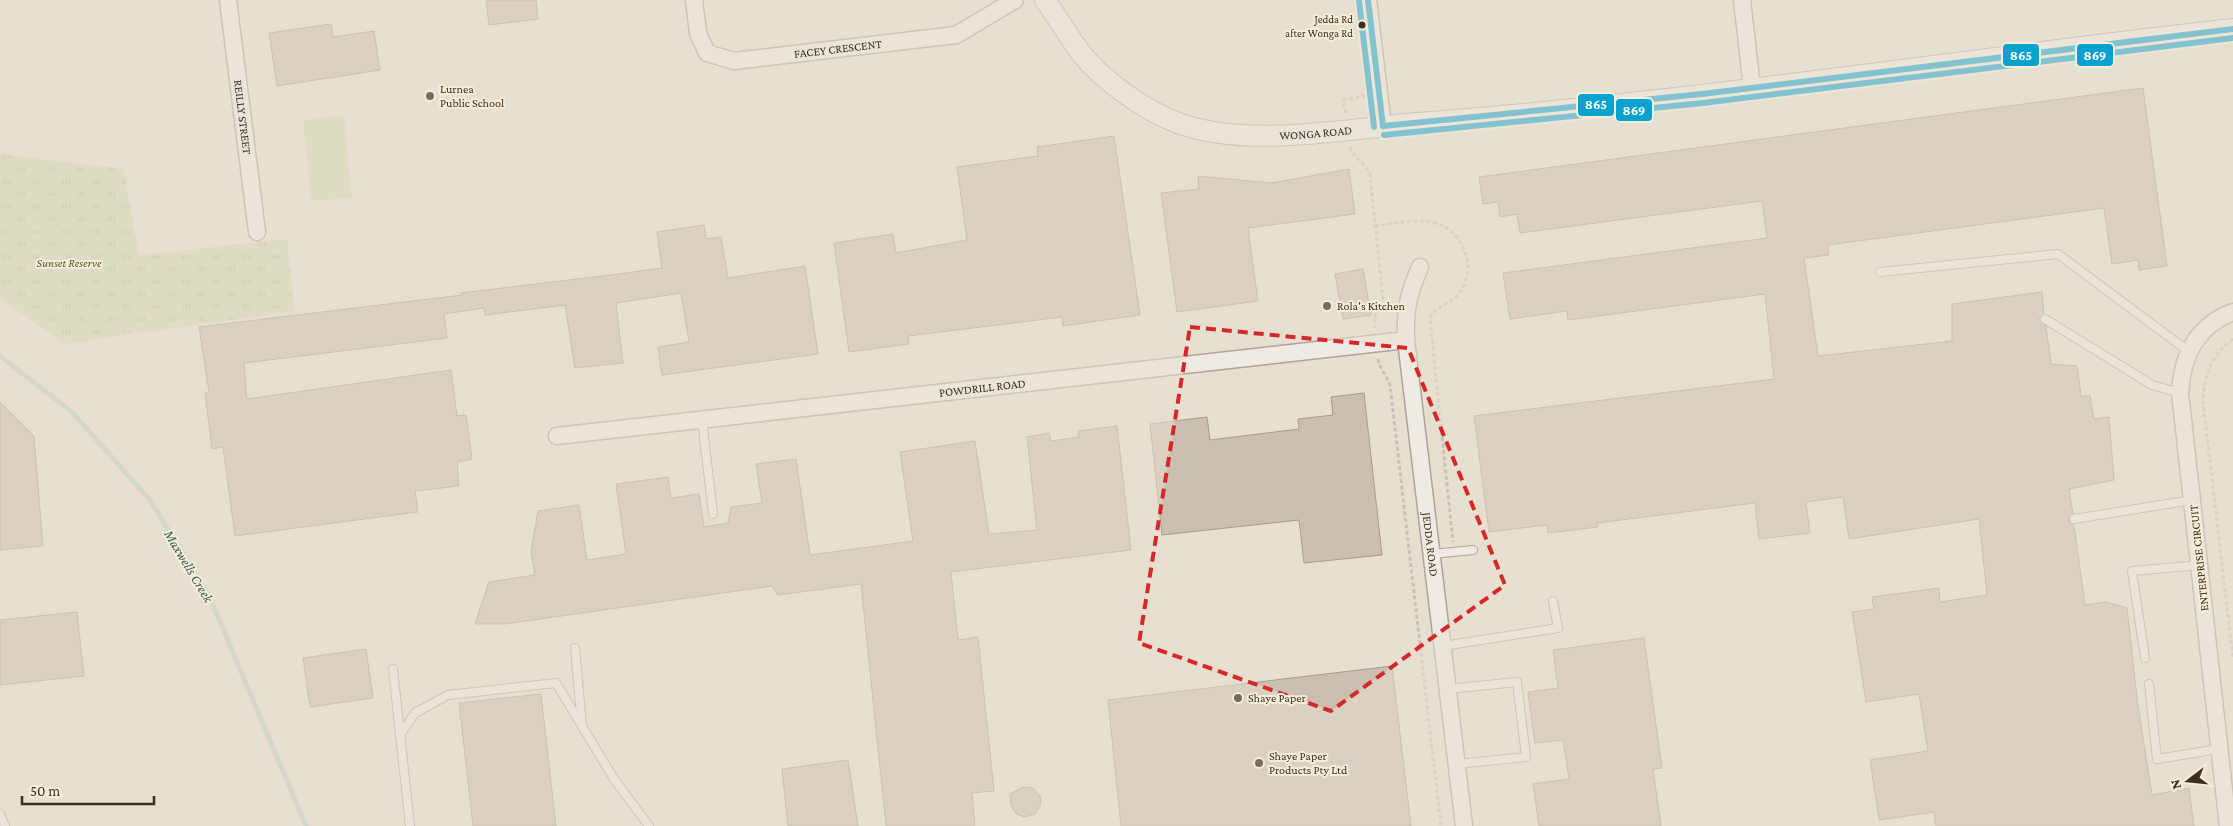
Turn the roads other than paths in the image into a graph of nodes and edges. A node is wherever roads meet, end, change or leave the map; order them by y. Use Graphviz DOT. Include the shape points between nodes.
graph roads {
  1 [pos="228,0"];
  2 [pos="694,0"];
  3 [pos="1015,0"];
  4 [pos="1045,0"];
  5 [pos="1368,0"];
  6 [pos="1742,0"];
  7 [pos="2233,29"];
  8 [pos="1752,88"];
  9 [pos="1383,126"];
  10 [pos="257,232"];
  11 [pos="1420,267"];
  12 [pos="1880,272"];
  13 [pos="2233,312"];
  14 [pos="2045,319"];
  15 [pos="1406,340"];
  16 [pos="2188,351"];
  17 [pos="2180,393"];
  18 [pos="702,420"];
  19 [pos="557,436"];
  20 [pos="2192,500"];
  21 [pos="713,514"];
  22 [pos="2074,519"];
  23 [pos="1473,550"];
  24 [pos="1432,554"];
  25 [pos="2200,565"];
  26 [pos="1553,601"];
  27 [pos="1442,646"];
  28 [pos="575,648"];
  29 [pos="2145,658"];
  30 [pos="393,669"];
  31 [pos="2149,684"];
  32 [pos="1448,689"];
  33 [pos="582,726"];
  34 [pos="400,734"];
  35 [pos="2219,748"];
  36 [pos="1456,764"];
  37 [pos="0,814"];
  38 [pos="5,826"];
  39 [pos="410,826"];
  40 [pos="649,826"];
  41 [pos="1464,826"];
  42 [pos="2228,826"];
  1 -- 10 [label="street, REILLY STREET"];
  2 -- 3 [label="street, FACEY CRESCENT" via="698,33 707,53 734,61 956,35"];
  4 -- 9 [label="street, WONGA ROAD" via="1082,54 1108,80 1143,106 1180,124 1231,136 1293,135"];
  5 -- 9 [label="street"];
  6 -- 8 [label="street"];
  7 -- 8 [label="street, WONGA ROAD"];
  8 -- 9 [label="street, WONGA ROAD" via="1476,119"];
  11 -- 15 [label="street, JEDDA ROAD" via="1405,312"];
  12 -- 16 [label="lane" via="2058,254"];
  13 -- 16 [label="street, ENTERPRISE CIRCUIT" via="2212,323"];
  14 -- 17 [label="lane" via="2152,385"];
  15 -- 18 [label="street, POWDRILL ROAD"];
  15 -- 24 [label="street, JEDDA ROAD"];
  16 -- 17 [label="street, ENTERPRISE CIRCUIT" via="2181,372"];
  17 -- 20 [label="street, ENTERPRISE CIRCUIT"];
  18 -- 19 [label="street, POWDRILL ROAD"];
  18 -- 21 [label="lane"];
  20 -- 22 [label="lane"];
  20 -- 25 [label="street, ENTERPRISE CIRCUIT"];
  23 -- 24 [label="lane"];
  24 -- 27 [label="street, JEDDA ROAD"];
  25 -- 29 [label="lane" via="2132,571"];
  25 -- 35 [label="street, ENTERPRISE CIRCUIT"];
  26 -- 27 [label="lane" via="1558,628"];
  27 -- 32 [label="street, JEDDA ROAD"];
  28 -- 33 [label="lane"];
  30 -- 34 [label="lane"];
  31 -- 35 [label="lane" via="2158,759"];
  32 -- 36 [label="street, JEDDA ROAD"];
  32 -- 36 [label="lane" via="1518,682 1526,757"];
  33 -- 34 [label="lane" via="556,683 448,695 415,712"];
  33 -- 40 [label="lane" via="614,780"];
  34 -- 39 [label="lane"];
  35 -- 42 [label="street, ENTERPRISE CIRCUIT"];
  36 -- 41 [label="street, JEDDA ROAD"];
  37 -- 38 [label="lane"];
}
